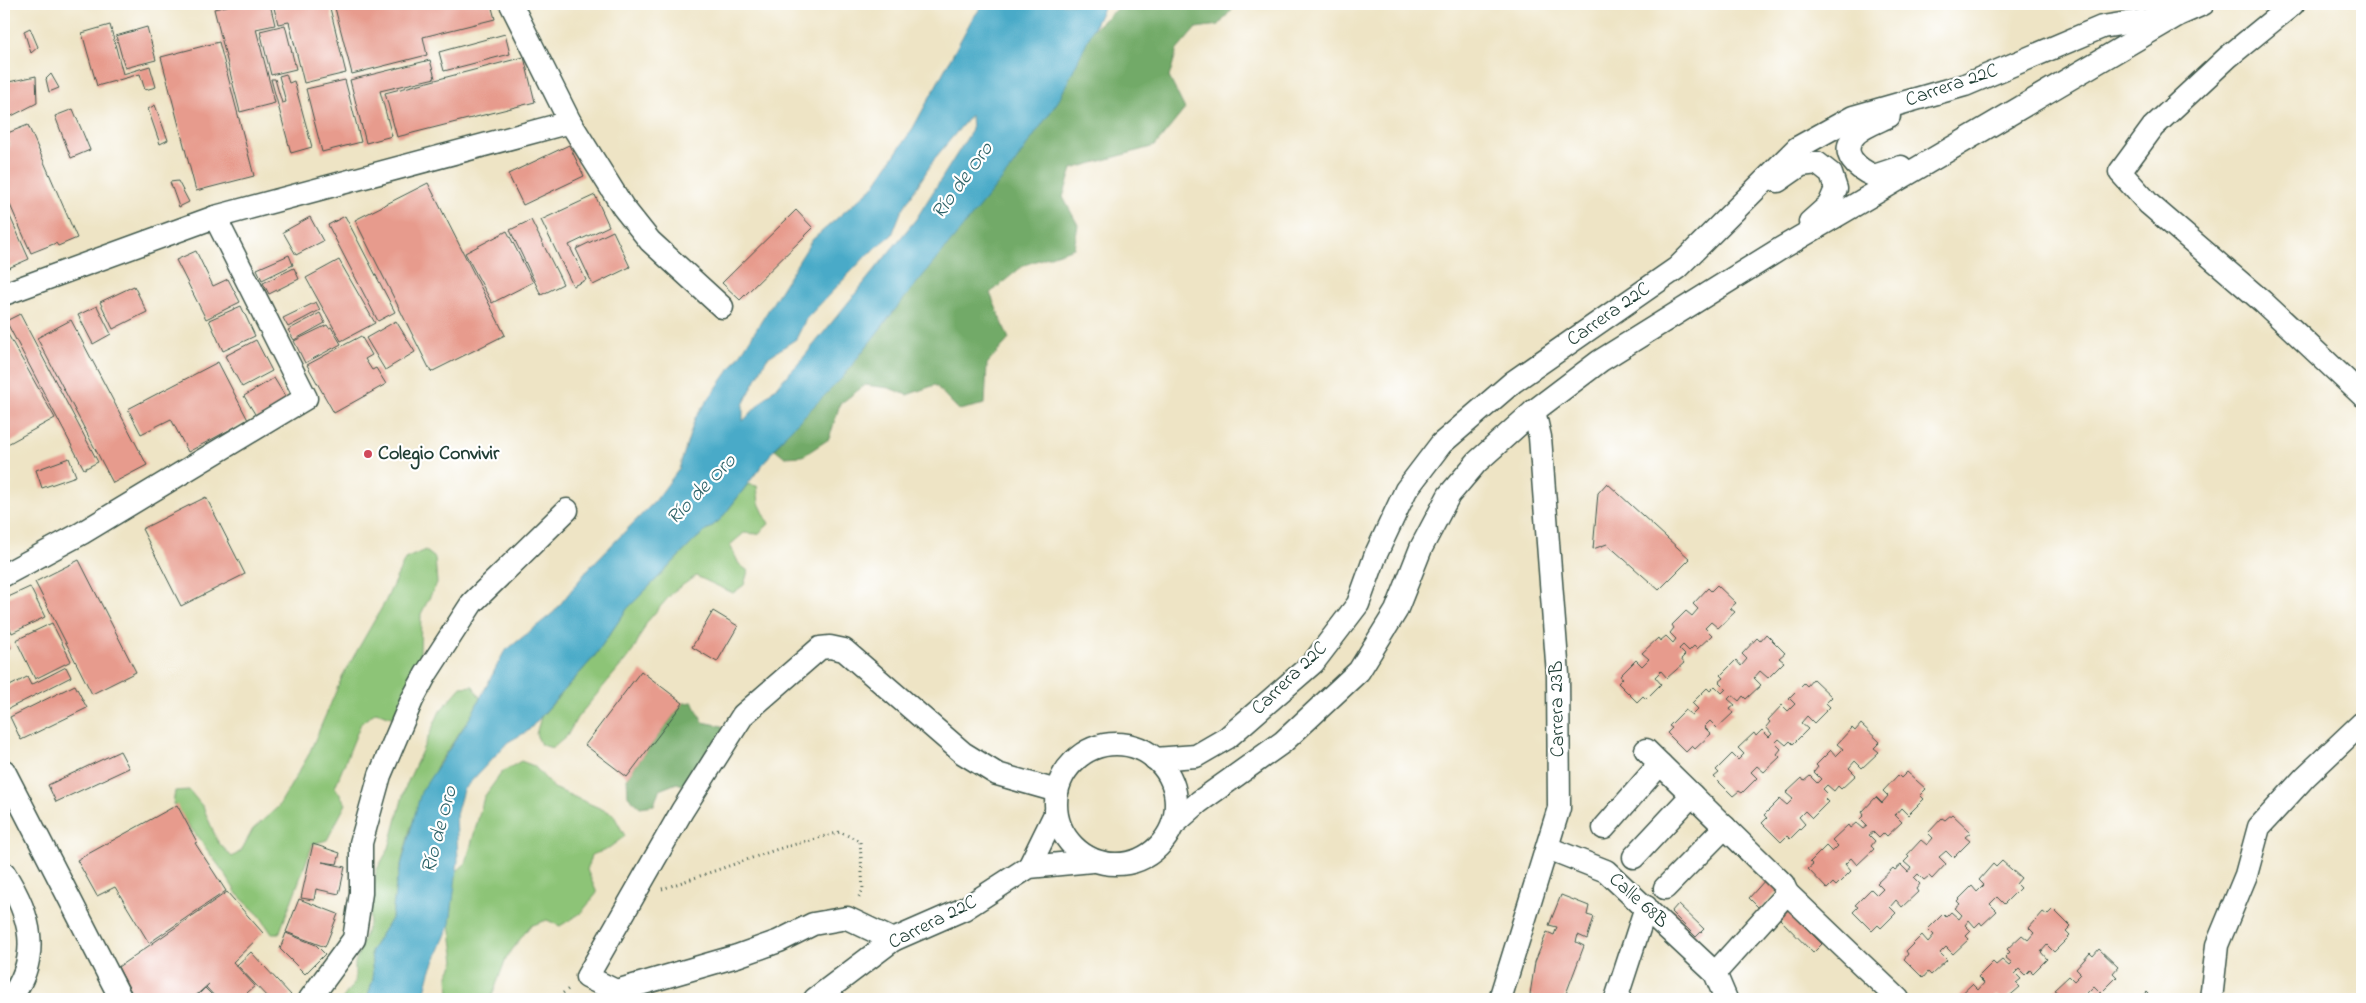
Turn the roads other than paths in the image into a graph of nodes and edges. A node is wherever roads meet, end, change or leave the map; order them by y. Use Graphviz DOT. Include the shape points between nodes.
graph roads {
  1 [pos="511,4"];
  2 [pos="2203,4"];
  3 [pos="2293,4"];
  4 [pos="2178,16"];
  5 [pos="1916,100"];
  6 [pos="570,122"];
  7 [pos="1935,157"];
  8 [pos="1741,206"];
  9 [pos="215,217"];
  10 [pos="1780,249"];
  11 [pos="4,294"];
  12 [pos="722,307"];
  13 [pos="2362,394"];
  14 [pos="1534,411"];
  15 [pos="567,510"];
  16 [pos="4,575"];
  17 [pos="2362,723"];
  18 [pos="1155,759"];
  19 [pos="4,771"];
  20 [pos="1692,795"];
  21 [pos="1057,802"];
  22 [pos="1172,825"];
  23 [pos="1724,827"];
  24 [pos="1604,828"];
  25 [pos="1548,848"];
  26 [pos="1634,857"];
  27 [pos="1092,861"];
  28 [pos="1029,867"];
  29 [pos="4,873"];
  30 [pos="1665,888"];
  31 [pos="1788,893"];
  32 [pos="1646,907"];
  33 [pos="893,940"];
  34 [pos="1715,973"];
  35 [pos="10,999"];
  36 [pos="122,999"];
  37 [pos="310,999"];
  38 [pos="815,999"];
  39 [pos="1500,999"];
  40 [pos="1616,999"];
  41 [pos="1726,999"];
  42 [pos="1898,999"];
  43 [pos="2211,999"];
  1 -- 6 [label="street"];
  2 -- 4 [label="street, Carrera 22C"];
  3 -- 13 [label="street" via="2228,57 2153,127 2120,172 2149,204 2263,302"];
  4 -- 5 [label="street, Carrera 22C" via="2102,27 1965,85"];
  4 -- 7 [label="street, Carrera 22C"];
  5 -- 7 [label="street" via="1855,135 1849,148 1851,160 1859,169 1874,176"];
  5 -- 8 [label="street, Carrera 22C" via="1853,117 1797,148"];
  6 -- 9 [label="street"];
  6 -- 12 [label="street" via="623,207 650,240"];
  7 -- 10 [label="street, Carrera 22C"];
  8 -- 10 [label="street" via="1802,165 1817,163 1831,174 1836,189 1829,205"];
  8 -- 18 [label="street, Carrera 22C" via="1677,268 1513,382 1441,444 1406,490 1376,554 1358,604 1313,662 1228,738 1196,756"];
  9 -- 11 [label="street"];
  9 -- 16 [label="street" via="306,398 82,533"];
  10 -- 14 [label="street, Carrera 22C" via="1600,361"];
  14 -- 22 [label="street, Carrera 22C" via="1477,462 1449,495 1421,548 1396,611 1359,671 1283,742"];
  14 -- 25 [label="street, Carrera 23B" via="1540,436 1558,675 1559,808"];
  15 -- 37 [label="street" via="472,602 412,700 380,774 362,843 361,893 354,939"];
  17 -- 43 [label="street" via="2305,777 2259,827 2246,875 2217,945"];
  18 -- 21 [label="street" via="1129,746 1100,746 1075,760 1066,770"];
  18 -- 22 [label="street" via="1172,782 1175,796"];
  19 -- 36 [label="street"];
  20 -- 23 [label="street"];
  20 -- 24 [label="street" via="1653,757"];
  20 -- 26 [label="street"];
  21 -- 27 [label="street" via="1060,826 1067,839"];
  21 -- 28 [label="street"];
  21 -- 33 [label="street" via="997,774 963,753 844,650 820,648 743,715 587,977 616,992 737,956 813,924 847,918"];
  22 -- 27 [label="street" via="1156,849 1144,857 1117,864"];
  23 -- 30 [label="street"];
  23 -- 31 [label="street" via="1783,884"];
  25 -- 32 [label="street, Calle 68B" via="1606,871"];
  25 -- 39 [label="street, Carrera 23B"];
  27 -- 28 [label="street, Carrera 22C"];
  28 -- 33 [label="street, Carrera 22C" via="964,909"];
  29 -- 35 [label="street" via="20,897 32,948 23,982"];
  31 -- 34 [label="street"];
  31 -- 42 [label="street"];
  32 -- 34 [label="street, Calle 68B"];
  32 -- 40 [label="street"];
  33 -- 38 [label="street, Carrera 22C"];
  34 -- 41 [label="street"];
}
